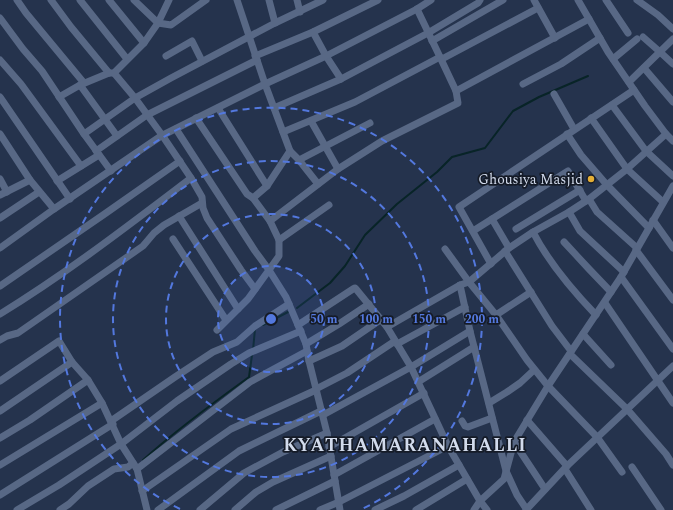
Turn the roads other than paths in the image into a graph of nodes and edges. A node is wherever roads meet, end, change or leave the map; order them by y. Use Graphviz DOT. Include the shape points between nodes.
graph roads {
  1 [pos="17,0"];
  2 [pos="51,0"];
  3 [pos="80,0"];
  4 [pos="109,0"];
  5 [pos="134,0"];
  6 [pos="168,0"];
  7 [pos="206,0"];
  8 [pos="237,0"];
  9 [pos="269,0"];
  10 [pos="297,0"];
  11 [pos="323,0"];
  12 [pos="378,0"];
  13 [pos="431,0"];
  14 [pos="480,0"];
  15 [pos="503,0"];
  16 [pos="534,0"];
  17 [pos="578,0"];
  18 [pos="606,0"];
  19 [pos="637,0"];
  20 [pos="538,8"];
  21 [pos="416,9"];
  22 [pos="300,12"];
  23 [pos="0,18"];
  24 [pos="589,19"];
  25 [pos="158,23"];
  26 [pos="275,23"];
  27 [pos="673,29"];
  28 [pos="313,32"];
  29 [pos="428,33"];
  30 [pos="628,33"];
  31 [pos="249,37"];
  32 [pos="555,38"];
  33 [pos="600,38"];
  34 [pos="673,39"];
  35 [pos="432,41"];
  36 [pos="144,42"];
  37 [pos="660,52"];
  38 [pos="166,56"];
  39 [pos="326,56"];
  40 [pos="256,58"];
  41 [pos="441,58"];
  42 [pos="127,59"];
  43 [pos="613,59"];
  44 [pos="0,60"];
  45 [pos="202,61"];
  46 [pos="673,64"];
  47 [pos="644,68"];
  48 [pos="112,73"];
  49 [pos="341,79"];
  50 [pos="629,82"];
  51 [pos="82,84"];
  52 [pos="265,84"];
  53 [pos="523,84"];
  54 [pos="634,90"];
  55 [pos="456,91"];
  56 [pos="554,94"];
  57 [pos="0,97"];
  58 [pos="59,97"];
  59 [pos="135,98"];
  60 [pos="673,102"];
  61 [pos="612,105"];
  62 [pos="218,108"];
  63 [pos="274,108"];
  64 [pos="147,115"];
  65 [pos="196,118"];
  66 [pos="591,118"];
  67 [pos="105,120"];
  68 [pos="311,121"];
  69 [pos="370,123"];
  70 [pos="176,128"];
  71 [pos="574,130"];
  72 [pos="283,132"];
  73 [pos="0,134"];
  74 [pos="84,134"];
  75 [pos="567,134"];
  76 [pos="666,134"];
  77 [pos="162,135"];
  78 [pos="117,136"];
  79 [pos="673,141"];
  80 [pos="188,146"];
  81 [pos="325,146"];
  82 [pos="290,151"];
  83 [pos="646,151"];
  84 [pos="98,153"];
  85 [pos="175,154"];
  86 [pos="299,160"];
  87 [pos="180,161"];
  88 [pos="81,166"];
  89 [pos="338,169"];
  90 [pos="627,169"];
  91 [pos="110,171"];
  92 [pos="673,176"];
  93 [pos="191,178"];
  94 [pos="0,179"];
  95 [pos="30,180"];
  96 [pos="57,181"];
  97 [pos="318,184"];
  98 [pos="608,185"];
  99 [pos="267,186"];
  100 [pos="580,190"];
  101 [pos="672,191"];
  102 [pos="7,192"];
  103 [pos="39,192"];
  104 [pos="0,195"];
  105 [pos="253,198"];
  106 [pos="70,199"];
  107 [pos="587,200"];
  108 [pos="663,202"];
  109 [pos="202,203"];
  110 [pos="329,205"];
  111 [pos="54,210"];
  112 [pos="569,212"];
  113 [pos="179,216"];
  114 [pos="0,218"];
  115 [pos="492,219"];
  116 [pos="653,220"];
  117 [pos="270,221"];
  118 [pos="649,228"];
  119 [pos="516,229"];
  120 [pos="473,231"];
  121 [pos="533,232"];
  122 [pos="173,239"];
  123 [pos="279,240"];
  124 [pos="564,242"];
  125 [pos="0,248"];
  126 [pos="445,248"];
  127 [pos="673,248"];
  128 [pos="507,249"];
  129 [pos="637,249"];
  130 [pos="491,264"];
  131 [pos="269,270"];
  132 [pos="622,274"];
  133 [pos="469,282"];
  134 [pos="460,285"];
  135 [pos="0,286"];
  136 [pos="255,289"];
  137 [pos="531,292"];
  138 [pos="611,292"];
  139 [pos="673,300"];
  140 [pos="604,302"];
  141 [pos="289,304"];
  142 [pos="369,304"];
  143 [pos="464,307"];
  144 [pos="238,309"];
  145 [pos="0,314"];
  146 [pos="496,315"];
  147 [pos="596,315"];
  148 [pos="226,320"];
  149 [pos="380,320"];
  150 [pos="387,327"];
  151 [pos="299,328"];
  152 [pos="217,330"];
  153 [pos="470,331"];
  154 [pos="583,334"];
  155 [pos="0,340"];
  156 [pos="396,343"];
  157 [pos="307,347"];
  158 [pos="474,347"];
  159 [pos="673,349"];
  160 [pos="571,352"];
  161 [pos="309,361"];
  162 [pos="72,362"];
  163 [pos="611,365"];
  164 [pos="673,366"];
  165 [pos="411,367"];
  166 [pos="534,370"];
  167 [pos="0,380"];
  168 [pos="88,380"];
  169 [pos="657,380"];
  170 [pos="418,382"];
  171 [pos="548,386"];
  172 [pos="316,389"];
  173 [pos="424,393"];
  174 [pos="102,403"];
  175 [pos="488,403"];
  176 [pos="673,403"];
  177 [pos="627,409"];
  178 [pos="0,410"];
  179 [pos="322,413"];
  180 [pos="492,418"];
  181 [pos="435,419"];
  182 [pos="527,420"];
  183 [pos="462,421"];
  184 [pos="112,423"];
  185 [pos="327,433"];
  186 [pos="0,438"];
  187 [pos="597,438"];
  188 [pos="514,442"];
  189 [pos="121,444"];
  190 [pos="448,446"];
  191 [pos="329,447"];
  192 [pos="331,456"];
  193 [pos="0,465"];
  194 [pos="459,465"];
  195 [pos="673,465"];
  196 [pos="136,466"];
  197 [pos="632,467"];
  198 [pos="566,468"];
  199 [pos="506,471"];
  200 [pos="622,472"];
  201 [pos="335,478"];
  202 [pos="467,479"];
  203 [pos="546,489"];
  204 [pos="142,491"];
  205 [pos="0,494"];
  206 [pos="480,501"];
  207 [pos="339,502"];
  208 [pos="17,510"];
  209 [pos="60,510"];
  210 [pos="147,510"];
  211 [pos="158,510"];
  212 [pos="200,510"];
  213 [pos="235,510"];
  214 [pos="276,510"];
  215 [pos="320,510"];
  216 [pos="340,510"];
  217 [pos="375,510"];
  218 [pos="416,510"];
  219 [pos="474,510"];
  220 [pos="487,510"];
  221 [pos="526,510"];
  222 [pos="591,510"];
  223 [pos="661,510"];
  1 -- 51 [label="street"];
  2 -- 48 [label="street"];
  3 -- 42 [label="street"];
  4 -- 36 [label="street"];
  5 -- 25 [label="street"];
  6 -- 25 [label="street"];
  7 -- 25 [label="street" via="171,25"];
  8 -- 31 [label="street"];
  9 -- 26 [label="street"];
  10 -- 22 [label="street"];
  11 -- 22 [label="street"];
  12 -- 28 [label="street"];
  13 -- 21 [label="street"];
  14 -- 29 [label="street"];
  15 -- 35 [label="street"];
  16 -- 20 [label="street"];
  17 -- 24 [label="street"];
  18 -- 30 [label="street"];
  19 -- 27 [label="street"];
  20 -- 32 [label="street"];
  20 -- 41 [label="street"];
  21 -- 29 [label="street"];
  21 -- 39 [label="street"];
  22 -- 26 [label="street"];
  23 -- 58 [label="street"];
  24 -- 32 [label="street"];
  24 -- 33 [label="street"];
  25 -- 36 [label="street"];
  26 -- 31 [label="street"];
  28 -- 39 [label="street"];
  28 -- 40 [label="street"];
  29 -- 35 [label="street"];
  29 -- 49 [label="street"];
  31 -- 40 [label="street"];
  31 -- 45 [label="street"];
  32 -- 55 [label="street"];
  33 -- 43 [label="street"];
  33 -- 53 [label="street" via="561,64"];
  34 -- 37 [label="street"];
  35 -- 41 [label="street"];
  36 -- 42 [label="street"];
  37 -- 43 [label="street" via="640,38"];
  37 -- 46 [label="street"];
  37 -- 47 [label="street"];
  38 -- 45 [label="street" via="192,41"];
  39 -- 49 [label="street"];
  39 -- 52 [label="street"];
  40 -- 52 [label="street"];
  40 -- 64 [label="street"];
  41 -- 55 [label="street"];
  41 -- 68 [label="street" via="355,102"];
  42 -- 48 [label="street"];
  43 -- 50 [label="street"];
  44 -- 88 [label="street" via="21,84"];
  45 -- 59 [label="street"];
  47 -- 50 [label="street"];
  47 -- 60 [label="street"];
  48 -- 51 [label="street"];
  48 -- 59 [label="street"];
  49 -- 63 [label="street"];
  50 -- 54 [label="street"];
  51 -- 58 [label="street"];
  51 -- 67 [label="street"];
  52 -- 62 [label="street"];
  52 -- 63 [label="street"];
  54 -- 61 [label="street"];
  54 -- 76 [label="street"];
  55 -- 89 [label="street" via="458,103 382,141"];
  56 -- 71 [label="street"];
  57 -- 96 [label="street"];
  58 -- 74 [label="street"];
  59 -- 64 [label="street"];
  59 -- 67 [label="street"];
  61 -- 66 [label="street"];
  61 -- 83 [label="street"];
  62 -- 65 [label="street"];
  62 -- 99 [label="street"];
  63 -- 72 [label="street"];
  64 -- 77 [label="street"];
  64 -- 78 [label="street"];
  65 -- 70 [label="street"];
  65 -- 105 [label="street" via="247,194"];
  66 -- 71 [label="street"];
  66 -- 90 [label="street"];
  67 -- 74 [label="street"];
  67 -- 78 [label="street"];
  68 -- 72 [label="street"];
  68 -- 81 [label="street"];
  69 -- 81 [label="street"];
  70 -- 77 [label="street"];
  70 -- 80 [label="street"];
  71 -- 75 [label="street"];
  72 -- 82 [label="street"];
  73 -- 95 [label="street"];
  74 -- 84 [label="street"];
  75 -- 98 [label="street" via="581,155"];
  75 -- 120 [label="street" via="459,207"];
  76 -- 79 [label="street"];
  76 -- 83 [label="street"];
  77 -- 85 [label="street"];
  77 -- 91 [label="street"];
  78 -- 84 [label="street"];
  80 -- 85 [label="street"];
  80 -- 131 [label="street"];
  81 -- 86 [label="street"];
  81 -- 89 [label="street"];
  82 -- 86 [label="street"];
  82 -- 99 [label="street"];
  83 -- 90 [label="street"];
  83 -- 92 [label="street"];
  84 -- 88 [label="street"];
  84 -- 91 [label="street"];
  85 -- 87 [label="street"];
  86 -- 97 [label="street"];
  87 -- 93 [label="street"];
  87 -- 135 [label="street"];
  88 -- 96 [label="street"];
  89 -- 97 [label="street"];
  90 -- 98 [label="street"];
  90 -- 108 [label="street"];
  91 -- 106 [label="street"];
  93 -- 109 [label="street" via="202,197"];
  93 -- 145 [label="street" via="114,236"];
  94 -- 102 [label="street"];
  95 -- 102 [label="street"];
  95 -- 103 [label="street"];
  96 -- 106 [label="street"];
  97 -- 117 [label="street"];
  98 -- 107 [label="street"];
  98 -- 118 [label="street"];
  99 -- 105 [label="street"];
  100 -- 107 [label="street"];
  100 -- 115 [label="street" via="568,171"];
  100 -- 119 [label="street"];
  101 -- 108 [label="street"];
  102 -- 104 [label="street"];
  103 -- 111 [label="street"];
  103 -- 114 [label="street"];
  105 -- 117 [label="street"];
  106 -- 111 [label="street"];
  107 -- 112 [label="street"];
  107 -- 129 [label="street"];
  108 -- 116 [label="street"];
  109 -- 113 [label="street"];
  109 -- 136 [label="street" via="207,218"];
  110 -- 123 [label="street"];
  111 -- 125 [label="street"];
  112 -- 121 [label="street"];
  112 -- 132 [label="street" via="580,232"];
  113 -- 144 [label="street"];
  113 -- 155 [label="street" via="154,233 143,246 18,334"];
  115 -- 120 [label="street"];
  115 -- 128 [label="street"];
  116 -- 118 [label="street"];
  116 -- 127 [label="street"];
  117 -- 123 [label="street"];
  118 -- 129 [label="street"];
  120 -- 130 [label="street"];
  121 -- 128 [label="street"];
  121 -- 147 [label="street" via="540,246 575,294"];
  122 -- 148 [label="street"];
  123 -- 131 [label="street" via="279,256"];
  124 -- 138 [label="street"];
  126 -- 133 [label="street"];
  128 -- 130 [label="street"];
  128 -- 137 [label="street"];
  129 -- 132 [label="street"];
  129 -- 139 [label="street"];
  130 -- 133 [label="street"];
  131 -- 136 [label="street"];
  131 -- 141 [label="street"];
  132 -- 138 [label="street"];
  132 -- 159 [label="street"];
  133 -- 134 [label="street"];
  133 -- 146 [label="street"];
  134 -- 143 [label="street"];
  134 -- 150 [label="street"];
  136 -- 144 [label="street"];
  137 -- 146 [label="street"];
  137 -- 160 [label="street"];
  138 -- 140 [label="street"];
  140 -- 147 [label="street"];
  140 -- 169 [label="street"];
  141 -- 151 [label="street"];
  141 -- 184 [label="street" via="255,326 237,342 213,352 175,377"];
  142 -- 149 [label="street"];
  142 -- 151 [label="street" via="355,288"];
  142 -- 157 [label="street"];
  143 -- 153 [label="street"];
  143 -- 156 [label="street"];
  144 -- 148 [label="street"];
  146 -- 166 [label="street"];
  147 -- 154 [label="street"];
  148 -- 152 [label="street"];
  149 -- 150 [label="street"];
  149 -- 161 [label="street" via="342,346"];
  150 -- 156 [label="street"];
  151 -- 157 [label="street"];
  151 -- 189 [label="street" via="252,352 177,401"];
  153 -- 158 [label="street"];
  153 -- 165 [label="street"];
  154 -- 160 [label="street"];
  154 -- 163 [label="street"];
  156 -- 165 [label="street"];
  156 -- 172 [label="street"];
  157 -- 161 [label="street"];
  157 -- 196 [label="street" via="250,382"];
  158 -- 170 [label="street"];
  158 -- 175 [label="street"];
  160 -- 171 [label="street"];
  160 -- 177 [label="street"];
  161 -- 172 [label="street"];
  162 -- 167 [label="street" via="59,342"];
  162 -- 168 [label="street"];
  162 -- 178 [label="street"];
  164 -- 169 [label="street"];
  165 -- 170 [label="street"];
  165 -- 179 [label="street"];
  166 -- 171 [label="street"];
  166 -- 175 [label="street" via="520,383"];
  168 -- 174 [label="street"];
  168 -- 186 [label="street"];
  169 -- 176 [label="street"];
  169 -- 177 [label="street"];
  170 -- 173 [label="street"];
  171 -- 182 [label="street"];
  171 -- 187 [label="street"];
  172 -- 179 [label="street"];
  172 -- 204 [label="street" via="231,429"];
  173 -- 181 [label="street"];
  173 -- 191 [label="street"];
  174 -- 184 [label="street"];
  174 -- 193 [label="street"];
  175 -- 180 [label="street"];
  177 -- 187 [label="street"];
  177 -- 195 [label="street"];
  179 -- 185 [label="street"];
  179 -- 211 [label="street" via="239,451"];
  180 -- 183 [label="street" via="467,427"];
  180 -- 199 [label="street"];
  181 -- 190 [label="street"];
  181 -- 201 [label="street"];
  182 -- 188 [label="street"];
  182 -- 198 [label="street"];
  184 -- 189 [label="street"];
  184 -- 205 [label="street"];
  185 -- 191 [label="street"];
  185 -- 212 [label="street" via="244,473"];
  187 -- 198 [label="street"];
  187 -- 200 [label="street"];
  188 -- 199 [label="street"];
  188 -- 203 [label="street"];
  189 -- 196 [label="street"];
  189 -- 208 [label="street"];
  190 -- 194 [label="street"];
  190 -- 207 [label="street"];
  191 -- 192 [label="street"];
  192 -- 201 [label="street"];
  192 -- 213 [label="street" via="273,482 256,492"];
  194 -- 202 [label="street"];
  194 -- 217 [label="street"];
  196 -- 204 [label="street"];
  196 -- 209 [label="street" via="114,469 88,486"];
  197 -- 223 [label="street"];
  198 -- 203 [label="street"];
  198 -- 222 [label="street"];
  199 -- 206 [label="street" via="504,479"];
  199 -- 221 [label="street"];
  201 -- 207 [label="street"];
  201 -- 214 [label="street"];
  202 -- 206 [label="street"];
  202 -- 218 [label="street"];
  203 -- 221 [label="street"];
  204 -- 210 [label="street"];
  206 -- 219 [label="street"];
  206 -- 220 [label="street"];
  207 -- 215 [label="street"];
  207 -- 216 [label="street"];
}
